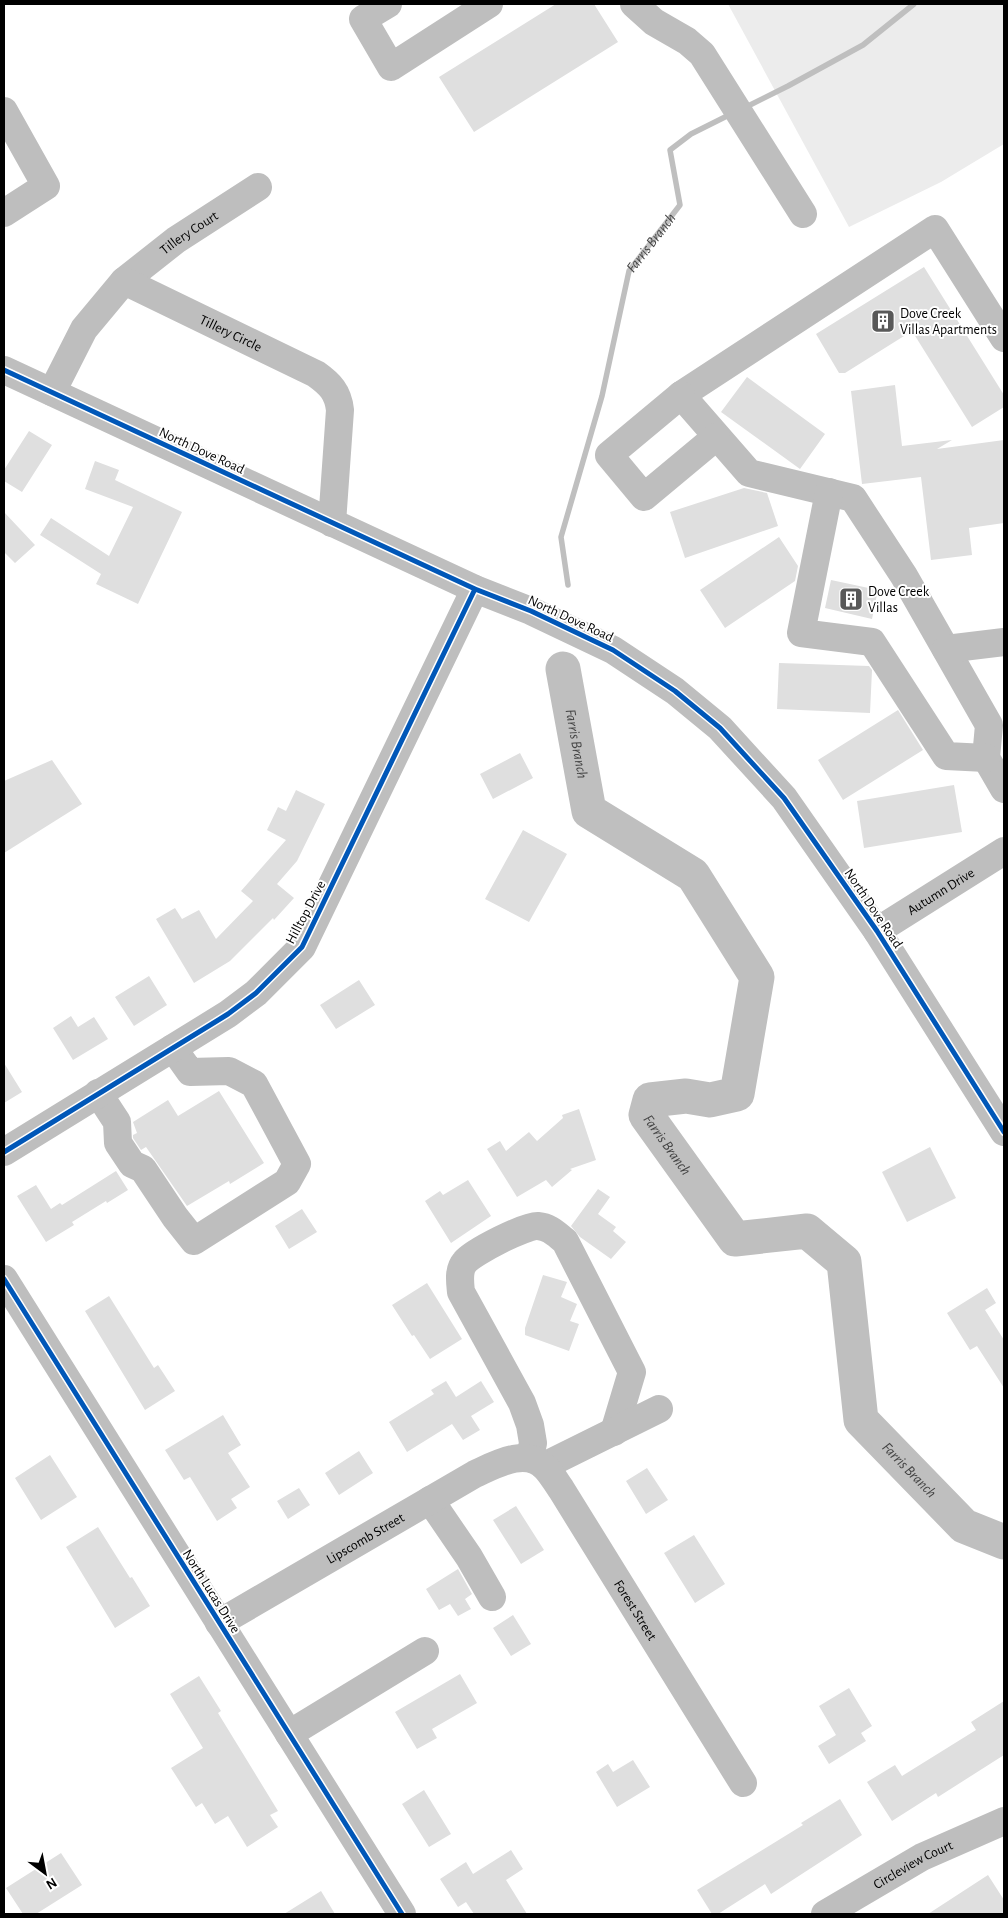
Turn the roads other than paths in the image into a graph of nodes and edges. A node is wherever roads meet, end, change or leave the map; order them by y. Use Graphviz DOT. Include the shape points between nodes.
graph roads {
  1 [pos="388,4"];
  2 [pos="634,4"];
  3 [pos="478,7"];
  4 [pos="4,111"];
  5 [pos="258,188"];
  6 [pos="4,212"];
  7 [pos="803,214"];
  8 [pos="124,281"];
  9 [pos="1004,338"];
  10 [pos="6,376"];
  11 [pos="52,392"];
  12 [pos="681,395"];
  13 [pos="716,437"];
  14 [pos="828,492"];
  15 [pos="332,523"];
  16 [pos="475,589"];
  17 [pos="1004,642"];
  18 [pos="946,649"];
  19 [pos="986,758"];
  20 [pos="1004,789"];
  21 [pos="1004,851"];
  22 [pos="877,931"];
  23 [pos="173,1048"];
  24 [pos="98,1093"];
  25 [pos="1004,1132"];
  26 [pos="4,1152"];
  27 [pos="4,1279"];
  28 [pos="659,1410"];
  29 [pos="614,1432"];
  30 [pos="529,1461"];
  31 [pos="430,1500"];
  32 [pos="492,1597"];
  33 [pos="219,1624"];
  34 [pos="425,1651"];
  35 [pos="289,1734"];
  36 [pos="743,1784"];
  37 [pos="1004,1821"];
  38 [pos="402,1914"];
  39 [pos="825,1914"];
  1 -- 3 [label="street" via="363,19 391,67"];
  2 -- 7 [label="street" via="654,22 702,54"];
  4 -- 6 [label="street" via="46,186"];
  5 -- 8 [label="street, Tillery Court" via="176,240"];
  8 -- 11 [label="street" via="84,329"];
  8 -- 15 [label="street, Tillery Circle" via="316,374 332,385 340,410"];
  9 -- 12 [label="street" via="935,229"];
  10 -- 11 [label="street, North Dove Road"];
  11 -- 15 [label="street, North Dove Road"];
  12 -- 13 [label="street"];
  12 -- 13 [label="street" via="609,454 644,497"];
  13 -- 14 [label="street" via="749,473"];
  14 -- 18 [label="street" via="853,498 904,576"];
  14 -- 19 [label="street" via="801,632 872,642 946,756"];
  15 -- 16 [label="street, North Dove Road"];
  16 -- 22 [label="street, North Dove Road" via="531,611 613,650 675,690 720,728 784,798"];
  16 -- 23 [label="street, Hilltop Drive" via="302,947 256,993"];
  17 -- 18 [label="street"];
  18 -- 19 [label="street" via="989,725"];
  19 -- 20 [label="street"];
  21 -- 22 [label="street, Autumn Drive"];
  22 -- 25 [label="street, North Dove Road"];
  23 -- 24 [label="street, Hilltop Drive"];
  23 -- 24 [label="street" via="190,1072 229,1071 254,1084 297,1164 287,1182 194,1241 143,1169 132,1164 118,1143 117,1122"];
  24 -- 26 [label="street, Hilltop Drive"];
  27 -- 33 [label="street, North Lucas Drive"];
  28 -- 29 [label="street, Lipscomb Street"];
  29 -- 30 [label="street, Lipscomb Street"];
  29 -- 30 [label="street" via="632,1372 564,1241 550,1229 526,1228 491,1244 465,1262 459,1276 461,1292 522,1403 533,1443"];
  30 -- 31 [label="street, Lipscomb Street" via="502,1461"];
  30 -- 36 [label="street, Forest Street" via="561,1489"];
  31 -- 32 [label="street"];
  31 -- 33 [label="street, Lipscomb Street"];
  33 -- 35 [label="street, North Lucas Drive"];
  34 -- 35 [label="street"];
  35 -- 38 [label="street, North Lucas Drive"];
  37 -- 39 [label="street, Circleview Court" via="922,1857"];
}
